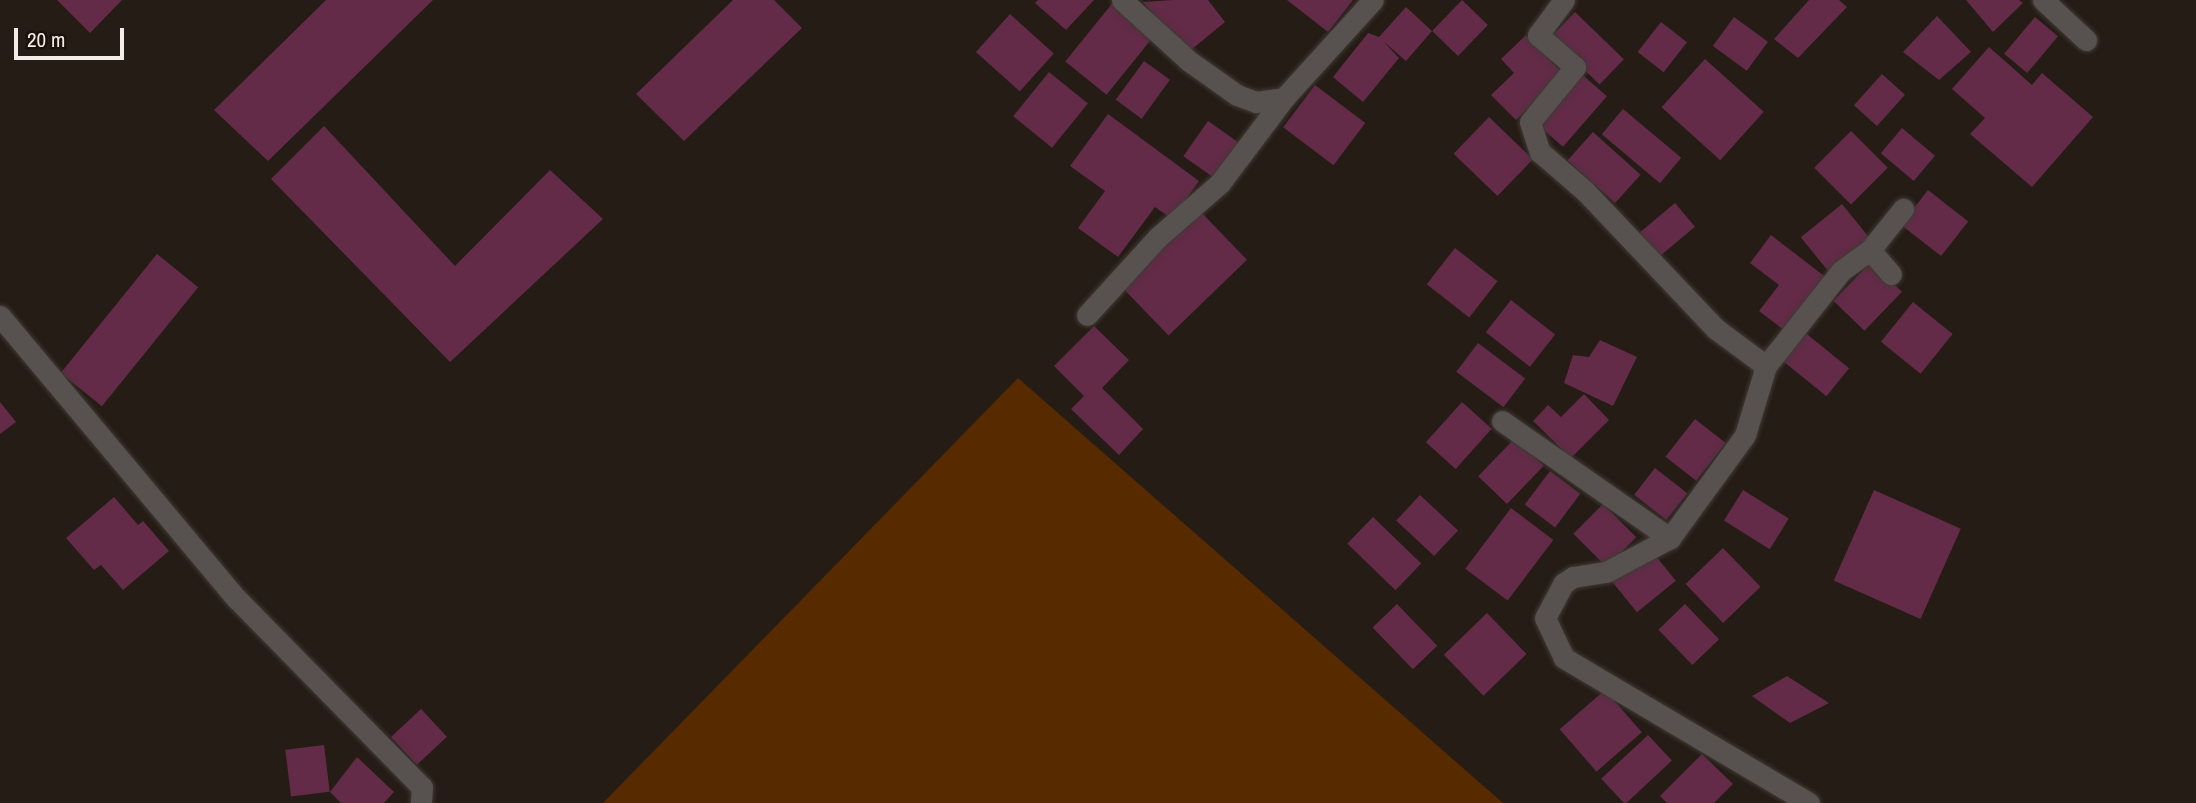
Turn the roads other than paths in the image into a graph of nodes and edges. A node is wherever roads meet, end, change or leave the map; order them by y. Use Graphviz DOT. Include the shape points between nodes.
graph roads {
  1 [pos="1122,0"];
  2 [pos="1373,0"];
  3 [pos="1564,0"];
  4 [pos="2043,0"];
  5 [pos="2086,40"];
  6 [pos="1284,97"];
  7 [pos="1903,209"];
  8 [pos="1870,250"];
  9 [pos="1891,274"];
  10 [pos="1087,315"];
  11 [pos="0,316"];
  12 [pos="1766,366"];
  13 [pos="1502,421"];
  14 [pos="1670,538"];
  15 [pos="421,803"];
  16 [pos="1809,803"];
  1 -- 6 [label="street" via="1189,61 1237,95 1256,102"];
  2 -- 6 [label="street"];
  3 -- 12 [label="street" via="1538,35 1575,67 1530,122 1541,152 1585,191 1716,329"];
  4 -- 5 [label="street"];
  6 -- 10 [label="street" via="1220,183 1157,238"];
  7 -- 8 [label="street"];
  8 -- 9 [label="street"];
  8 -- 12 [label="street" via="1841,271"];
  11 -- 15 [label="street" via="237,599 422,787"];
  12 -- 14 [label="street" via="1745,435"];
  13 -- 14 [label="street"];
  14 -- 16 [label="street" via="1606,572 1581,573 1564,583 1545,618 1564,658"];
}
